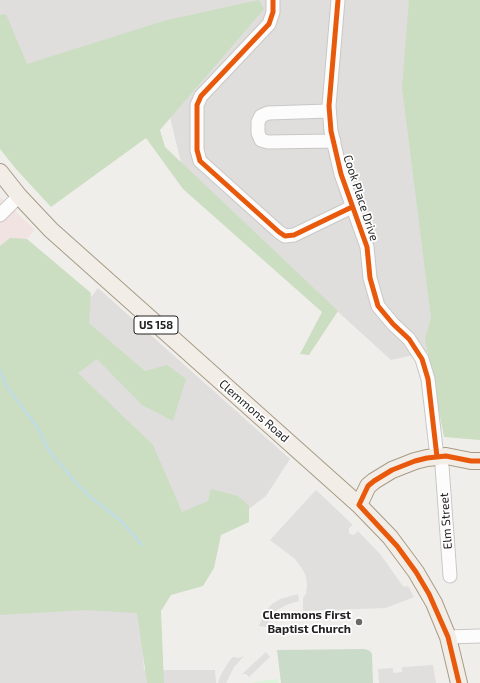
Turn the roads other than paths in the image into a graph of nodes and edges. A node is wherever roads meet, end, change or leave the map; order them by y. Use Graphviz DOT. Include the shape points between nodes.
graph roads {
  1 [pos="273,0"];
  2 [pos="338,0"];
  3 [pos="329,111"];
  4 [pos="334,141"];
  5 [pos="0,172"];
  6 [pos="19,196"];
  7 [pos="352,207"];
  8 [pos="0,215"];
  9 [pos="440,461"];
  10 [pos="475,461"];
  11 [pos="359,505"];
  12 [pos="450,576"];
  13 [pos="480,636"];
  14 [pos="448,637"];
  15 [pos="459,683"];
  1 -- 7 [label="street" via="269,24 201,96 197,105 197,150 200,161 285,236 294,235"];
  2 -- 3 [label="street, Cook Place Drive"];
  3 -- 4 [label="street, Cook Place Drive"];
  3 -- 4 [label="street" via="268,113 261,116 258,122 258,133 261,140 268,142"];
  4 -- 7 [label="street, Cook Place Drive"];
  5 -- 6 [label="main road, Clemmons Road / US 158"];
  6 -- 8 [label="street"];
  6 -- 11 [label="main road, Clemmons Road / US 158" via="80,257"];
  7 -- 9 [label="street, Cook Place Drive" via="367,247 370,278 378,306 392,324 409,339 422,359 428,380"];
  9 -- 10 [label="main road" via="446,456"];
  9 -- 11 [label="main road" via="415,461 392,470 368,486"];
  9 -- 12 [label="street, Elm Street"];
  11 -- 14 [label="main road, Clemmons Road / US 158" via="390,537 416,572 432,598"];
  13 -- 14 [label="street"];
  14 -- 15 [label="main road, Clemmons Road / US 158"];
}
